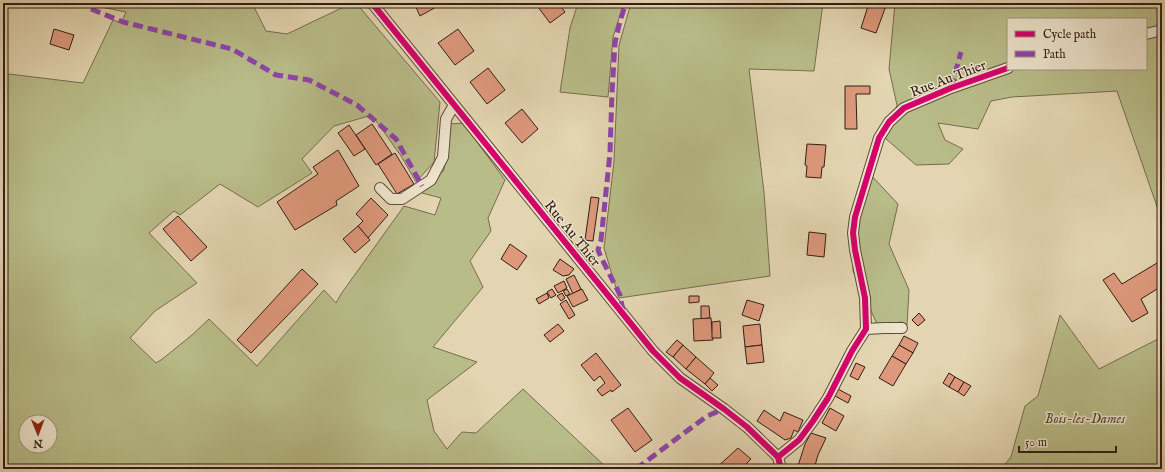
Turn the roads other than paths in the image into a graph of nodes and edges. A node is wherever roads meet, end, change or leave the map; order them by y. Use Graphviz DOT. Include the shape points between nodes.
graph roads {
  1 [pos="372,3"];
  2 [pos="1162,30"];
  3 [pos="1147,34"];
  4 [pos="1007,68"];
  5 [pos="454,105"];
  6 [pos="380,188"];
  7 [pos="902,328"];
  8 [pos="866,330"];
  9 [pos="778,457"];
  10 [pos="781,469"];
  1 -- 5 [label="street, Rue Au Thier"];
  2 -- 3 [label="street"];
  4 -- 8 [label="street, Rue Au Thier" via="904,108 889,122 879,138 855,216 853,232 865,298"];
  5 -- 6 [label="street" via="446,118 443,157 431,180 402,198 391,199"];
  5 -- 9 [label="street, Rue Au Thier" via="653,351 680,378 747,427"];
  7 -- 8 [label="street"];
  8 -- 9 [label="street" via="814,421 799,440"];
  9 -- 10 [label="street"];
}
